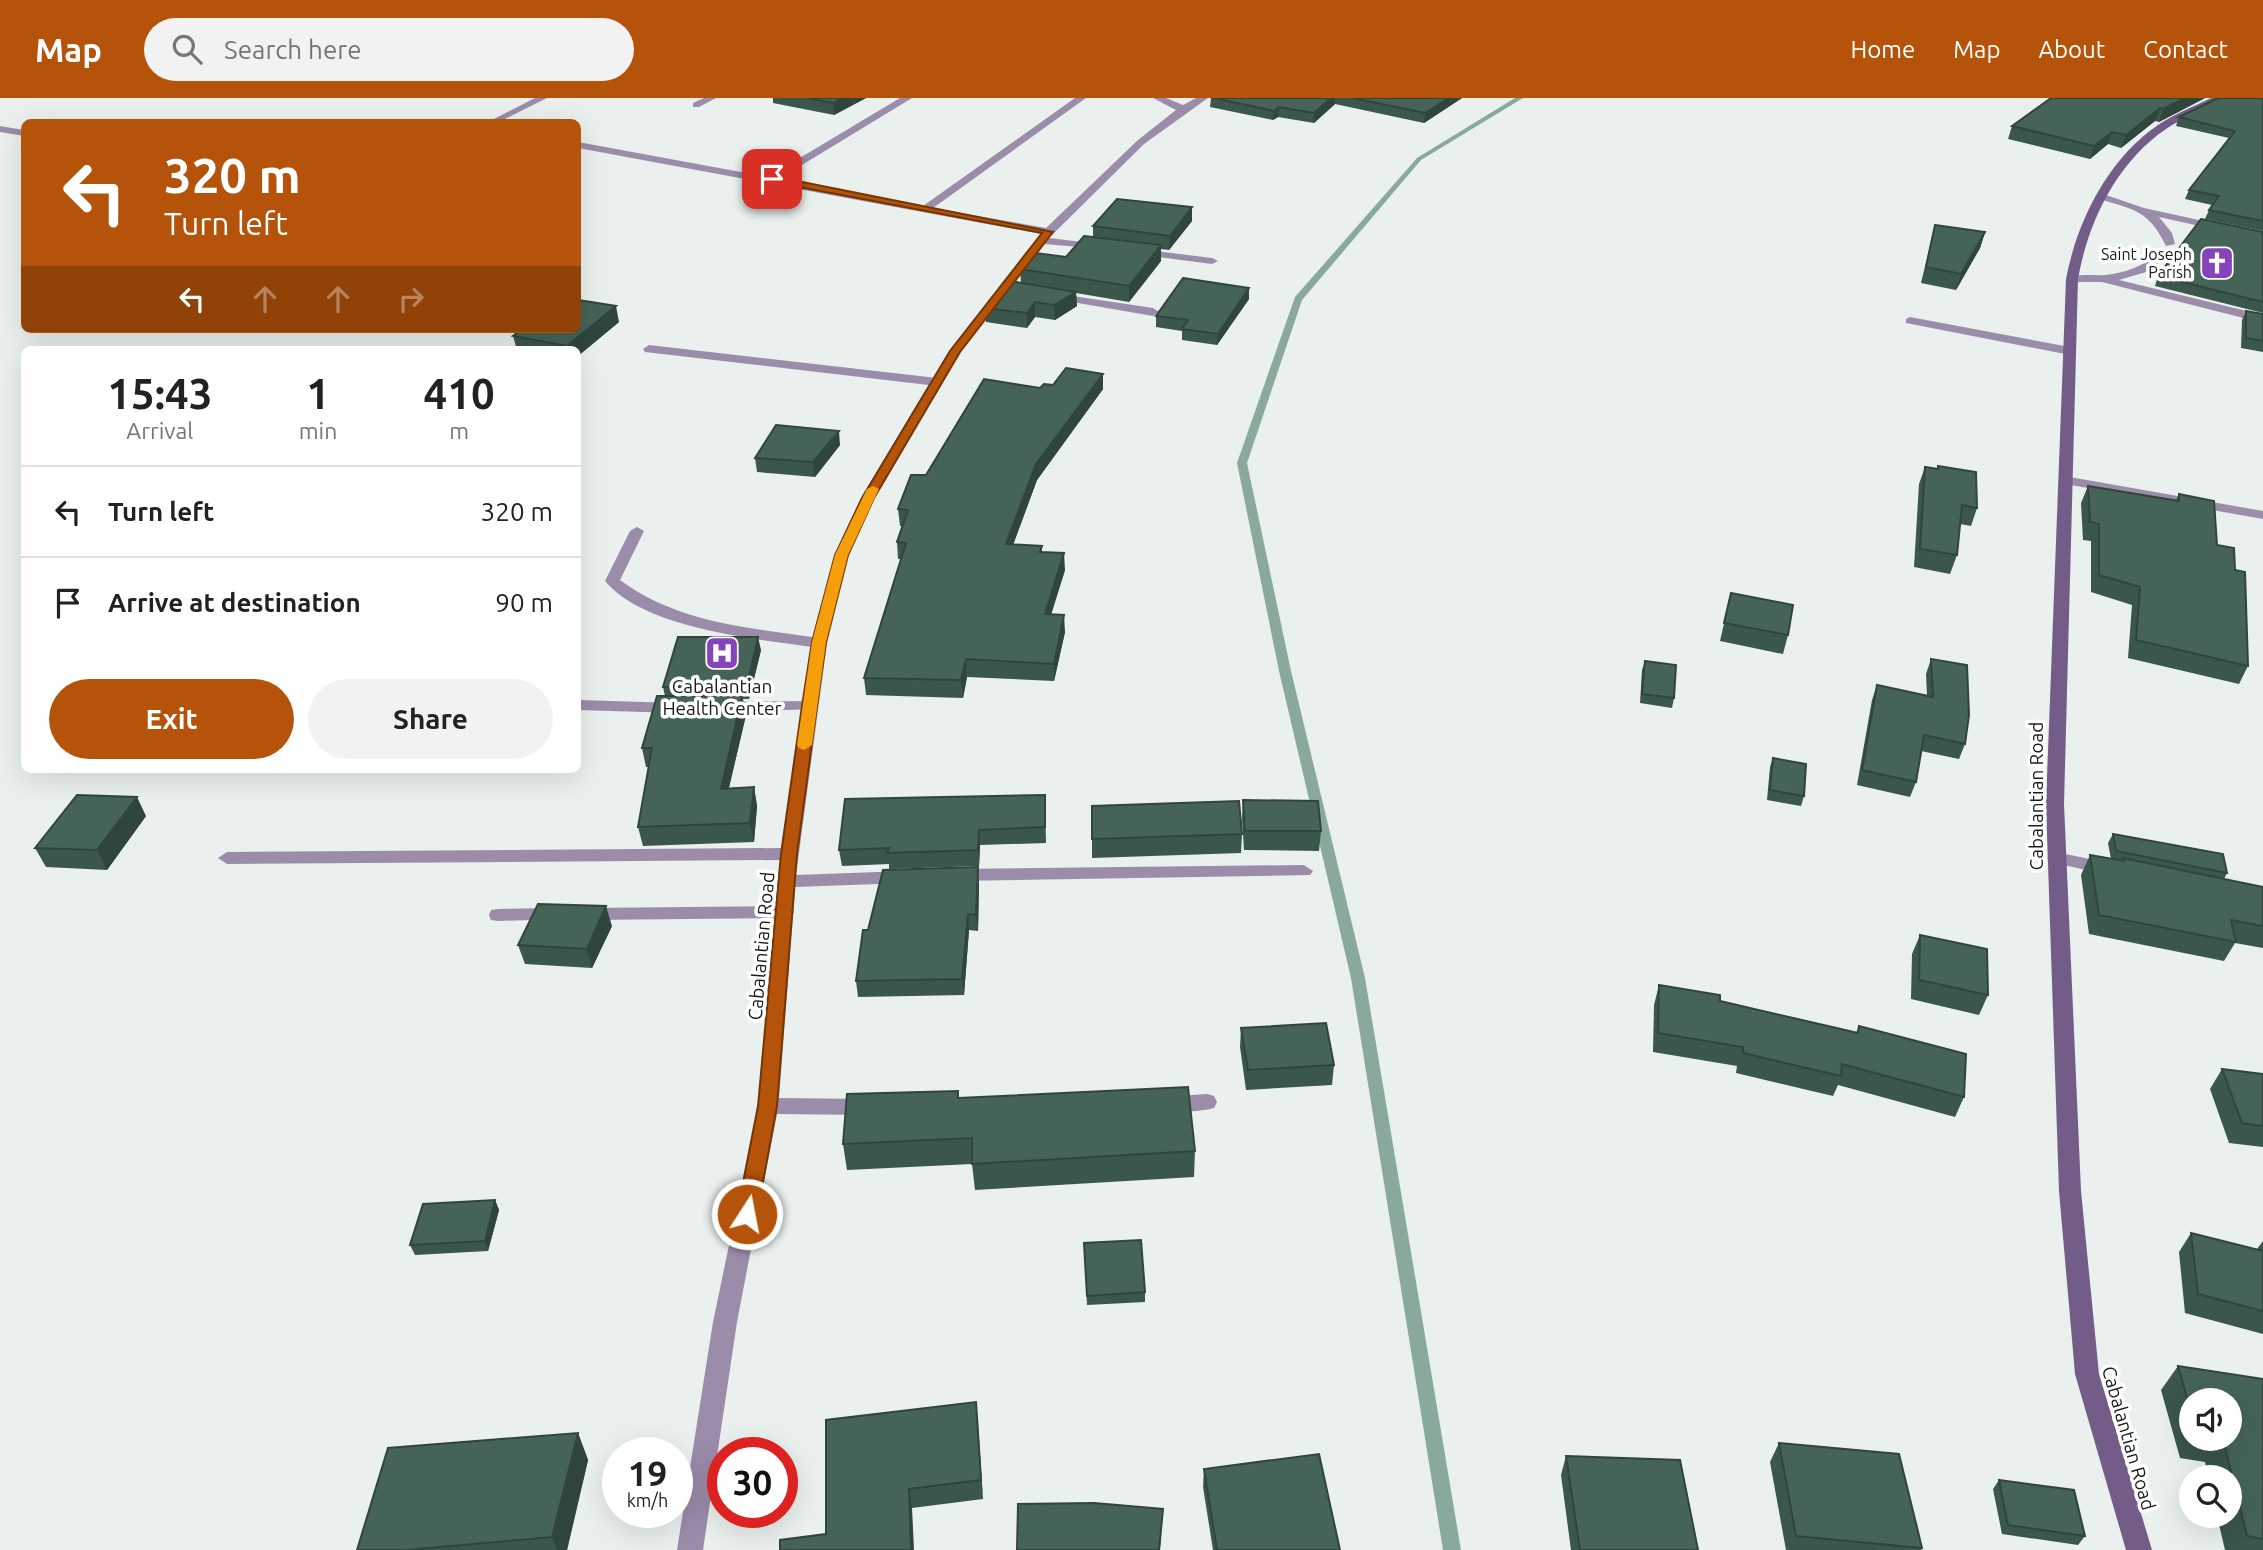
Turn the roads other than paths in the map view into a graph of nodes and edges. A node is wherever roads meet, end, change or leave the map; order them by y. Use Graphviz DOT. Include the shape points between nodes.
graph roads {
  1 [pos="542,98"];
  2 [pos="711,98"];
  3 [pos="907,98"];
  4 [pos="1081,98"];
  5 [pos="1158,98"];
  6 [pos="1203,98"];
  7 [pos="2218,98"];
  8 [pos="696,105"];
  9 [pos="1183,109"];
  10 [pos="499,119"];
  11 [pos="0,129"];
  12 [pos="21,132"];
  13 [pos="581,146"];
  14 [pos="772,179"];
  15 [pos="2100,196"];
  16 [pos="926,208"];
  17 [pos="2140,210"];
  18 [pos="1045,236"];
  19 [pos="2263,237"];
  20 [pos="2170,244"];
  21 [pos="1107,248"];
  22 [pos="1120,250"];
  23 [pos="2162,256"];
  24 [pos="1212,261"];
  25 [pos="2072,279"];
  26 [pos="2102,279"];
  27 [pos="1044,294"];
  28 [pos="1153,312"];
  29 [pos="2263,319"];
  30 [pos="1910,321"];
  31 [pos="649,349"];
  32 [pos="2070,351"];
  33 [pos="937,382"];
  34 [pos="2064,480"];
  35 [pos="2263,515"];
  36 [pos="637,531"];
  37 [pos="819,642"];
  38 [pos="581,705"];
  39 [pos="810,706"];
  40 [pos="789,854"];
  41 [pos="227,858"];
  42 [pos="2056,858"];
  43 [pos="1304,871"];
  44 [pos="2133,874"];
  45 [pos="788,881"];
  46 [pos="785,912"];
  47 [pos="498,915"];
  48 [pos="1208,1102"];
  49 [pos="1153,1103"];
  50 [pos="768,1106"];
  51 [pos="892,1107"];
  52 [pos="690,1550"];
  53 [pos="2139,1550"];
  1 -- 10 [label="street"];
  2 -- 8 [label="street"];
  3 -- 14 [label="street"];
  4 -- 16 [label="street"];
  5 -- 9 [label="street"];
  6 -- 9 [label="street, Cabalantian Road"];
  7 -- 15 [label="street, Cabalantian Road" via="2159,129"];
  9 -- 18 [label="street, Cabalantian Road" via="1141,142"];
  11 -- 12 [label="street"];
  13 -- 14 [label="street"];
  14 -- 16 [label="street"];
  15 -- 17 [label="street"];
  15 -- 25 [label="street, Cabalantian Road" via="2074,261"];
  16 -- 18 [label="street"];
  17 -- 19 [label="street"];
  17 -- 20 [label="street" via="2157,219"];
  18 -- 21 [label="street"];
  18 -- 33 [label="street, Cabalantian Road"];
  22 -- 24 [label="street"];
  23 -- 26 [label="street" via="2137,272"];
  25 -- 26 [label="street"];
  25 -- 32 [label="street, Cabalantian Road"];
  26 -- 29 [label="street"];
  27 -- 28 [label="street"];
  30 -- 32 [label="street"];
  31 -- 33 [label="street"];
  32 -- 34 [label="street, Cabalantian Road"];
  33 -- 37 [label="street, Cabalantian Road" via="868,498 842,555"];
  34 -- 35 [label="street"];
  34 -- 42 [label="street, Cabalantian Road"];
  36 -- 37 [label="street" via="612,581 630,598 731,630"];
  37 -- 39 [label="street, Cabalantian Road"];
  38 -- 39 [label="street"];
  39 -- 40 [label="street, Cabalantian Road"];
  40 -- 41 [label="street"];
  40 -- 45 [label="street, Cabalantian Road"];
  42 -- 44 [label="street"];
  42 -- 53 [label="street, Cabalantian Road" via="2070,1191 2087,1374"];
  43 -- 45 [label="street" via="1045,872"];
  45 -- 46 [label="street, Cabalantian Road"];
  46 -- 47 [label="street"];
  46 -- 50 [label="street, Cabalantian Road"];
  48 -- 49 [label="street"];
  50 -- 51 [label="street"];
  50 -- 52 [label="street, Cabalantian Road" via="725,1322"];
}
